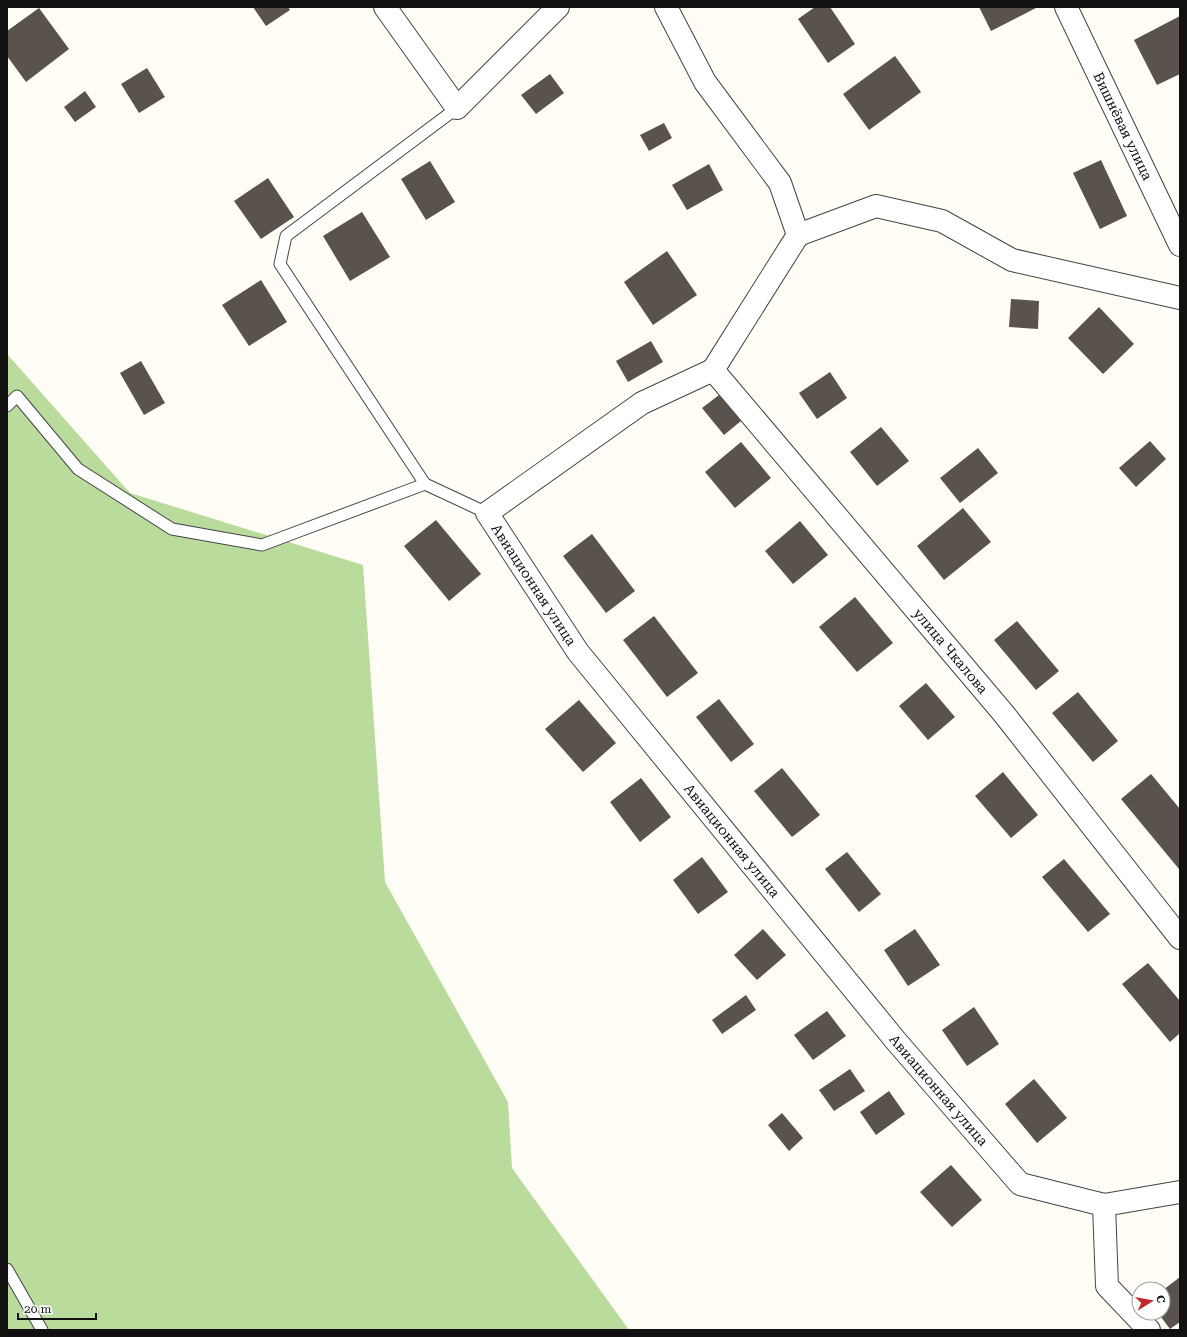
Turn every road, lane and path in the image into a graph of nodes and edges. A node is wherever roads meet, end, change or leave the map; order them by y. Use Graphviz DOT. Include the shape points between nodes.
graph roads {
  1 [pos="385,7"];
  2 [pos="558,7"];
  3 [pos="666,7"];
  4 [pos="1066,7"];
  5 [pos="457,108"];
  6 [pos="798,235"];
  7 [pos="1180,245"];
  8 [pos="1180,298"];
  9 [pos="713,370"];
  10 [pos="7,406"];
  11 [pos="425,484"];
  12 [pos="487,513"];
  13 [pos="1180,938"];
  14 [pos="1180,1192"];
  15 [pos="1104,1204"];
  16 [pos="7,1269"];
  17 [pos="42,1330"];
  18 [pos="1149,1330"];
  1 -- 5 [label="street"];
  2 -- 5 [label="street"];
  3 -- 6 [label="street" via="705,82 780,183"];
  4 -- 7 [label="street, Вишнёвая улица"];
  5 -- 11 [label="lane" via="286,236 280,264"];
  6 -- 8 [label="street" via="876,206 942,221 1012,260"];
  6 -- 9 [label="street"];
  9 -- 12 [label="street, Авиационная улица" via="642,403"];
  9 -- 13 [label="street, улица Чкалова" via="1004,714"];
  10 -- 11 [label="lane" via="18,396 78,469 172,529 262,545"];
  11 -- 12 [label="lane"];
  12 -- 15 [label="street, Авиационная улица" via="578,652 896,1041 1020,1184"];
  14 -- 15 [label="street"];
  15 -- 18 [label="street" via="1107,1286"];
  16 -- 17 [label="lane"];
}
